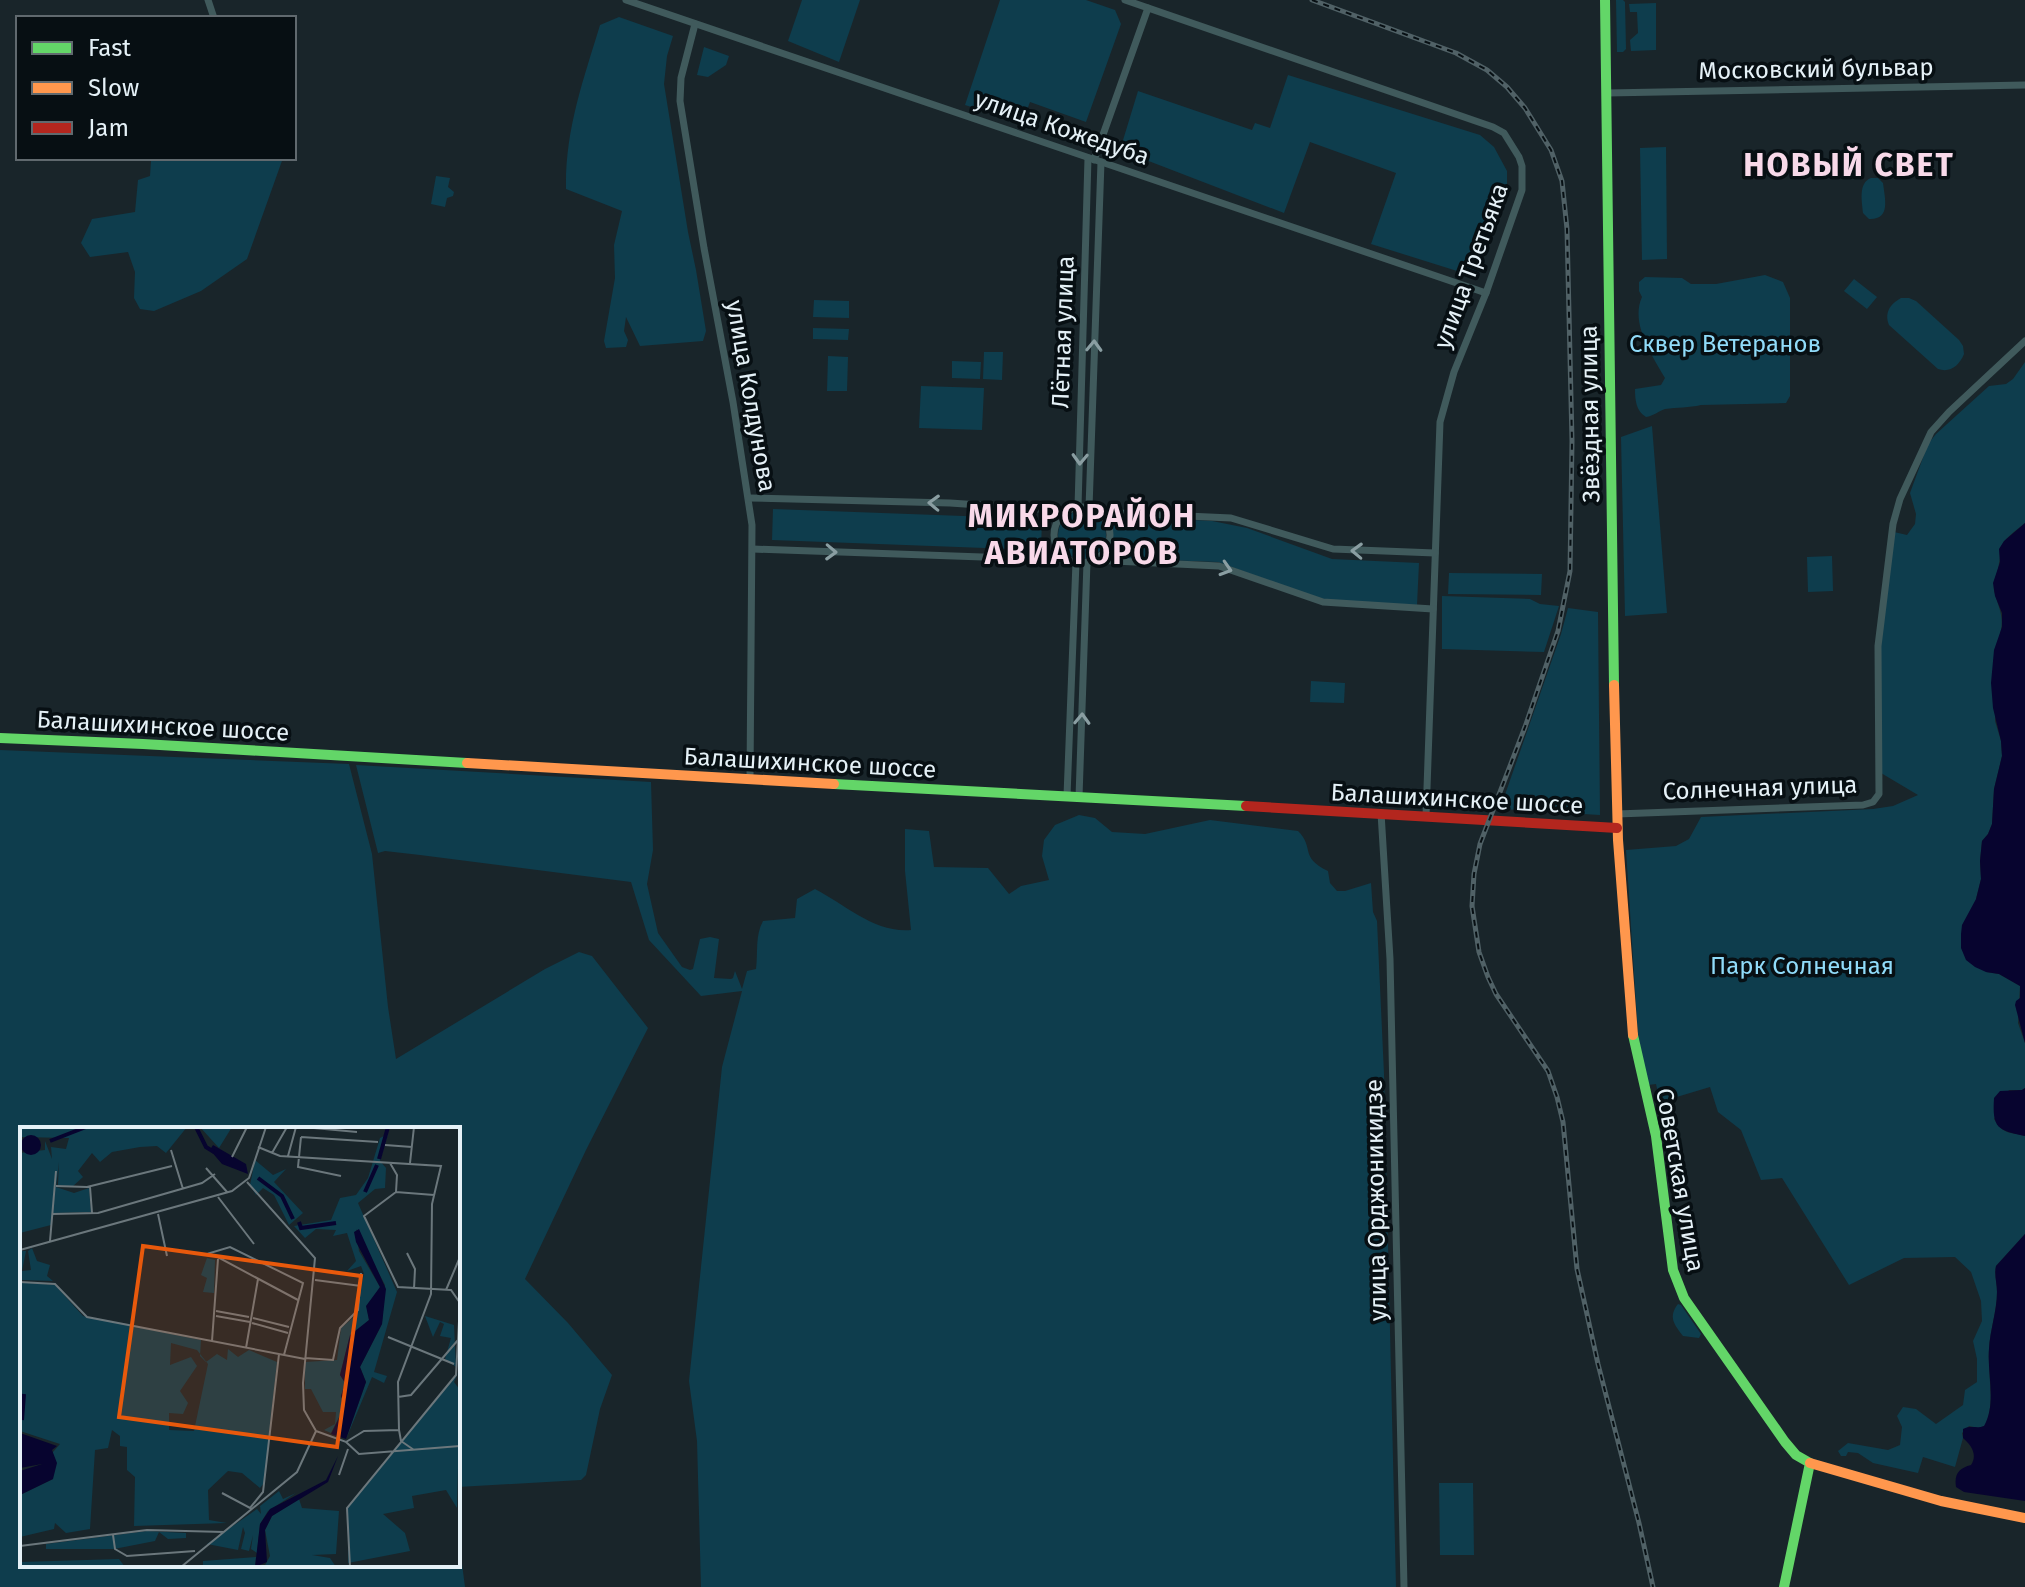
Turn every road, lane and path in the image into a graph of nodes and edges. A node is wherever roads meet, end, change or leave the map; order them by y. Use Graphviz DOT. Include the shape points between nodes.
graph roads {
  1 [pos="626,0"];
  2 [pos="1125,0"];
  3 [pos="1605,0"];
  4 [pos="1148,8"];
  5 [pos="695,24"];
  6 [pos="2025,85"];
  7 [pos="1607,93"];
  8 [pos="1094,160"];
  9 [pos="1486,293"];
  10 [pos="2025,341"];
  11 [pos="749,498"];
  12 [pos="1078,507"];
  13 [pos="1089,508"];
  14 [pos="1068,511"];
  15 [pos="1098,512"];
  16 [pos="753,549"];
  17 [pos="1435,553"];
  18 [pos="1072,561"];
  19 [pos="1090,561"];
  20 [pos="1433,609"];
  21 [pos="0,738"];
  22 [pos="750,779"];
  23 [pos="1067,796"];
  24 [pos="1079,797"];
  25 [pos="1381,813"];
  26 [pos="1617,814"];
  27 [pos="1426,816"];
  28 [pos="1617,828"];
  29 [pos="1810,1463"];
  30 [pos="2025,1518"];
  31 [pos="1404,1587"];
  32 [pos="1784,1587"];
  1 -- 5 [label="street, улица Кожедуба"];
  2 -- 4 [label="street, улица Третьяка"];
  3 -- 7 [label="main road, Звёздная улица"];
  4 -- 8 [label="street, Лётная улица"];
  4 -- 9 [label="street, улица Третьяка" via="1504,133 1522,166 1522,190"];
  5 -- 8 [label="street, улица Кожедуба"];
  5 -- 11 [label="street, улица Колдунова" via="680,101"];
  6 -- 7 [label="street, Московский бульвар"];
  7 -- 26 [label="main road, Звёздная улица"];
  8 -- 9 [label="street, улица Кожедуба"];
  8 -- 12 [label="street, Лётная улица, one-way"];
  13 -- 8 [label="street, Лётная улица, one-way"];
  9 -- 17 [label="street, улица Третьяка" via="1440,422"];
  10 -- 26 [label="street, Солнечная улица" via="1931,432 1900,499 1878,646 1879,794 1873,802"];
  14 -- 11 [label="street, one-way"];
  11 -- 16 [label="street, улица Колдунова"];
  12 -- 13 [label="street"];
  12 -- 14 [label="street"];
  13 -- 15 [label="street"];
  14 -- 18 [label="street" via="1056,523 1054,540"];
  17 -- 15 [label="street, one-way" via="1333,549 1231,518"];
  15 -- 19 [label="street" via="1108,525 1109,542"];
  16 -- 18 [label="street, one-way"];
  16 -- 22 [label="street, улица Колдунова"];
  17 -- 20 [label="street, улица Третьяка"];
  18 -- 19 [label="street"];
  18 -- 23 [label="street"];
  19 -- 20 [label="street, one-way" via="1219,566 1323,602"];
  24 -- 19 [label="street, one-way"];
  20 -- 27 [label="street, улица Третьяка"];
  21 -- 22 [label="main road, Балашихинское шоссе"];
  22 -- 23 [label="main road, Балашихинское шоссе"];
  23 -- 24 [label="main road, Балашихинское шоссе"];
  24 -- 25 [label="main road, Балашихинское шоссе"];
  25 -- 27 [label="main road, Балашихинское шоссе"];
  25 -- 31 [label="street, улица Орджоникидзе" via="1390,974"];
  26 -- 28 [label="main road, Звёздная улица"];
  27 -- 28 [label="main road, Балашихинское шоссе"];
  28 -- 29 [label="main road, Советская улица" via="1634,1041 1656,1136 1676,1279 1681,1294 1781,1436"];
  29 -- 30 [label="main road" via="1941,1501"];
  29 -- 32 [label="main road"];
}
